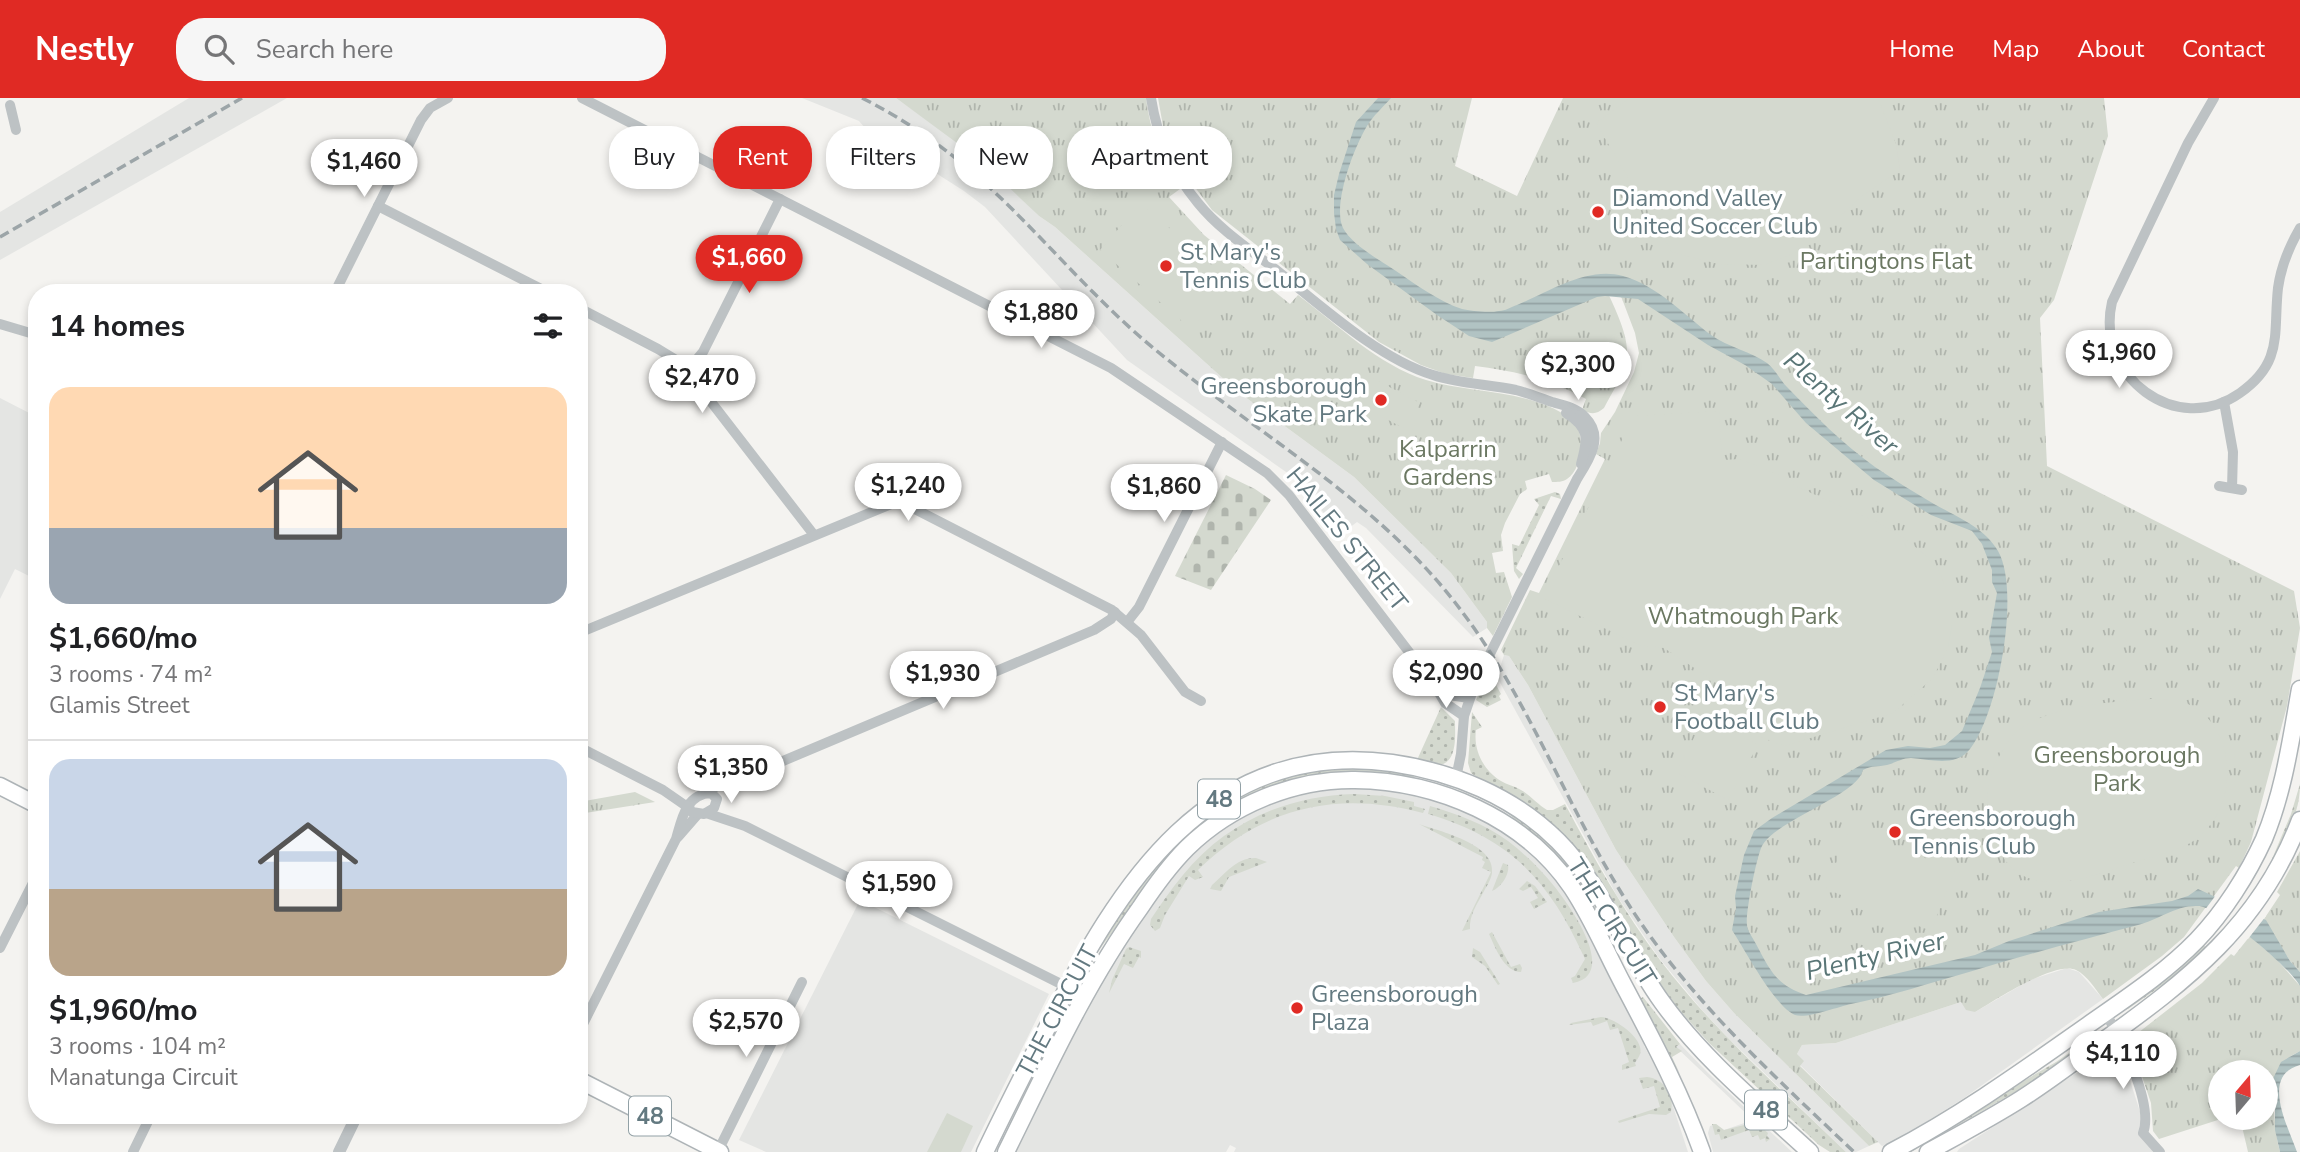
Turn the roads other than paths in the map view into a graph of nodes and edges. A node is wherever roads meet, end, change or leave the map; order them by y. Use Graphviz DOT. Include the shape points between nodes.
graph roads {
  1 [pos="448,98"];
  2 [pos="582,98"];
  3 [pos="1151,98"];
  4 [pos="2214,98"];
  5 [pos="10,105"];
  6 [pos="0,123"];
  7 [pos="780,200"];
  8 [pos="378,206"];
  9 [pos="2300,228"];
  10 [pos="339,284"];
  11 [pos="531,284"];
  12 [pos="588,313"];
  13 [pos="0,324"];
  14 [pos="28,332"];
  15 [pos="688,370"];
  16 [pos="2224,402"];
  17 [pos="1222,442"];
  18 [pos="2219,486"];
  19 [pos="814,535"];
  20 [pos="1115,612"];
  21 [pos="1128,621"];
  22 [pos="588,629"];
  23 [pos="1435,686"];
  24 [pos="2300,689"];
  25 [pos="1469,698"];
  26 [pos="1201,701"];
  27 [pos="1464,716"];
  28 [pos="2296,736"];
  29 [pos="588,752"];
  30 [pos="2294,757"];
  31 [pos="745,777"];
  32 [pos="1456,778"];
  33 [pos="0,786"];
  34 [pos="1450,798"];
  35 [pos="28,800"];
  36 [pos="717,803"];
  37 [pos="695,805"];
  38 [pos="2300,820"];
  39 [pos="746,826"];
  40 [pos="28,893"];
  41 [pos="0,948"];
  42 [pos="1645,976"];
  43 [pos="803,982"];
  44 [pos="1624,986"];
  45 [pos="1067,987"];
  46 [pos="1085,996"];
  47 [pos="2105,1013"];
  48 [pos="588,1014"];
  49 [pos="2117,1031"];
  50 [pos="588,1085"];
  51 [pos="146,1124"];
  52 [pos="353,1124"];
  53 [pos="1936,1150"];
  54 [pos="719,1151"];
  55 [pos="132,1152"];
  56 [pos="339,1152"];
  57 [pos="985,1152"];
  58 [pos="1006,1152"];
  59 [pos="1702,1152"];
  60 [pos="1810,1152"];
  61 [pos="1891,1152"];
  62 [pos="2160,1152"];
  1 -- 8 [label="street" via="430,108 421,120"];
  2 -- 7 [label="street, HAILES STREET"];
  3 -- 25 [label="street" via="1164,148 1199,204 1385,354 1431,375 1546,400 1589,429 1577,479"];
  4 -- 16 [label="street" via="2120,282 2109,321 2119,364 2148,395 2186,407"];
  5 -- 6 [label="street" via="15,125"];
  7 -- 15 [label="street" via="703,352"];
  7 -- 17 [label="street, HAILES STREET" via="1111,368"];
  8 -- 10 [label="street"];
  8 -- 11 [label="street"];
  9 -- 16 [label="street" via="2280,276 2270,359 2250,385"];
  12 -- 15 [label="street" via="665,352"];
  13 -- 14 [label="street"];
  15 -- 19 [label="street"];
  16 -- 18 [label="street" via="2237,489"];
  17 -- 21 [label="street"];
  17 -- 23 [label="street, HAILES STREET" via="1282,486"];
  19 -- 20 [label="street" via="890,504 904,504"];
  19 -- 22 [label="street"];
  20 -- 21 [label="street"];
  20 -- 31 [label="street" via="1094,630"];
  21 -- 26 [label="street" via="1185,692"];
  23 -- 25 [label="street" via="1449,695"];
  23 -- 27 [label="street, HAILES STREET" via="1445,703"];
  24 -- 28 [label="main road"];
  25 -- 27 [label="street"];
  27 -- 32 [label="street"];
  28 -- 30 [label="main road"];
  29 -- 37 [label="street"];
  30 -- 47 [label="main road" via="2246,872 2203,934"];
  31 -- 36 [label="street"];
  31 -- 37 [label="street" via="721,784"];
  32 -- 34 [label="main road"];
  32 -- 42 [label="main road, THE CIRCUIT / 48" via="1505,801 1558,841 1597,889"];
  32 -- 45 [label="main road, THE CIRCUIT / 48" via="1402,765 1342,761 1276,772 1238,788 1185,824 1163,847 1098,933"];
  33 -- 35 [label="main road"];
  34 -- 44 [label="main road, THE CIRCUIT / 48" via="1510,826 1550,861 1581,903"];
  34 -- 46 [label="main road, THE CIRCUIT / 48" via="1401,784 1344,780 1282,791 1243,808 1208,830 1177,859 1112,948"];
  36 -- 37 [label="street"];
  36 -- 37 [label="street" via="713,793"];
  36 -- 39 [label="street"];
  37 -- 39 [label="street"];
  37 -- 48 [label="street"];
  38 -- 49 [label="main road" via="2248,914 2187,978"];
  39 -- 45 [label="street"];
  40 -- 41 [label="street"];
  42 -- 44 [label="main road"];
  42 -- 60 [label="main road, THE CIRCUIT / 48" via="1706,1054"];
  43 -- 54 [label="street"];
  44 -- 59 [label="main road, 48" via="1670,1072"];
  45 -- 46 [label="main road"];
  45 -- 57 [label="main road, THE CIRCUIT / 48"];
  46 -- 58 [label="main road, THE CIRCUIT / 48"];
  47 -- 49 [label="street"];
  47 -- 61 [label="main road" via="1992,1092"];
  49 -- 53 [label="main road" via="2018,1101"];
  49 -- 62 [label="street" via="2145,1108 2143,1133"];
  50 -- 54 [label="main road, 48"];
  51 -- 55 [label="street"];
  52 -- 56 [label="street"];
}
